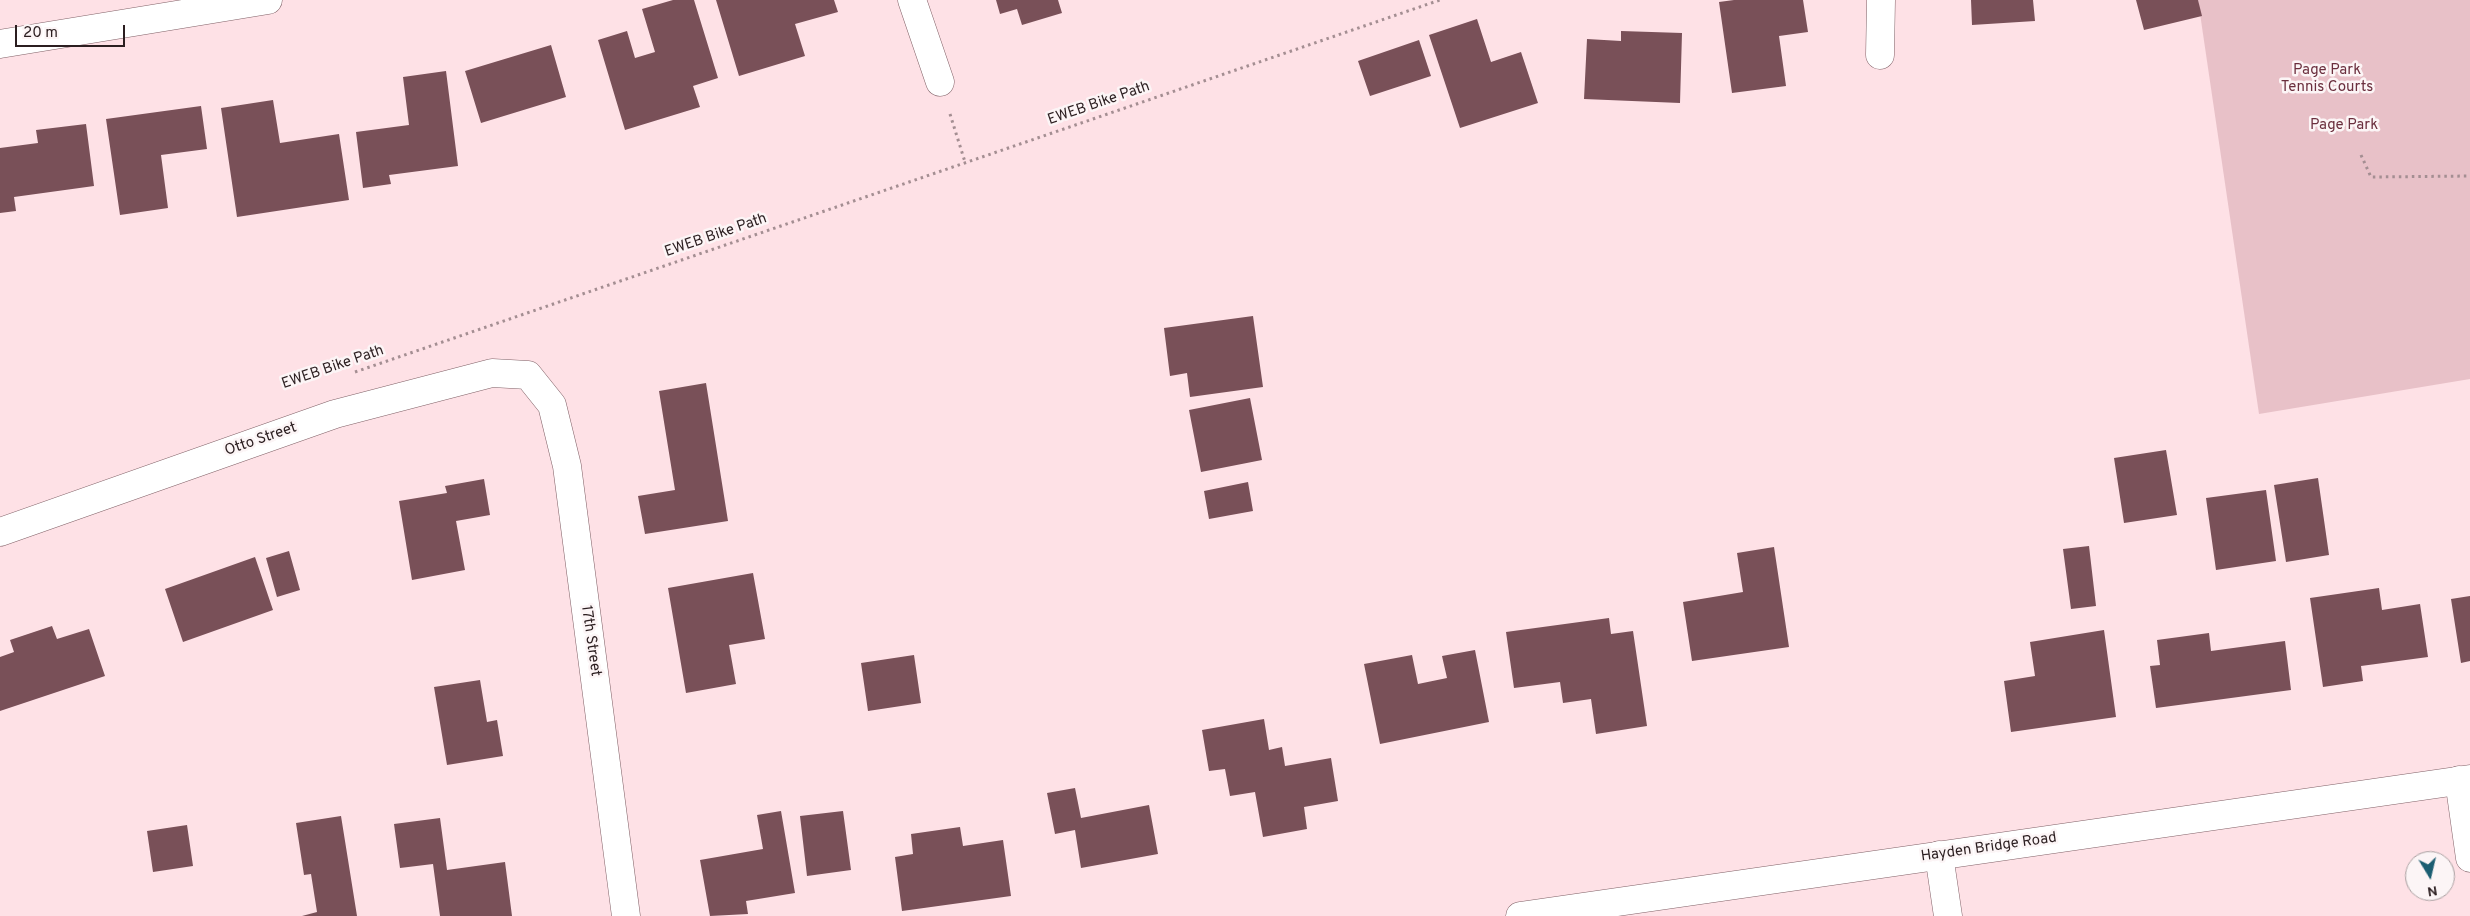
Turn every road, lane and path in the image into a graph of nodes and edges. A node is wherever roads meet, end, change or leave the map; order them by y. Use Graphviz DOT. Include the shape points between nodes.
graph roads {
  1 [pos="268,0"];
  2 [pos="912,0"];
  3 [pos="1440,0"];
  4 [pos="1880,0"];
  5 [pos="0,44"];
  6 [pos="1880,55"];
  7 [pos="940,82"];
  8 [pos="2361,155"];
  9 [pos="965,162"];
  10 [pos="2470,176"];
  11 [pos="347,375"];
  12 [pos="528,375"];
  13 [pos="0,532"];
  14 [pos="2464,780"];
  15 [pos="1939,855"];
  16 [pos="2470,858"];
  17 [pos="626,916"];
  18 [pos="1520,916"];
  19 [pos="1948,916"];
  1 -- 5 [label="street"];
  2 -- 7 [label="street"];
  3 -- 9 [label="path, EWEB Bike Path"];
  4 -- 6 [label="street"];
  7 -- 9 [label="path"];
  8 -- 10 [label="path" via="2371,177"];
  9 -- 11 [label="path, EWEB Bike Path"];
  12 -- 13 [label="street, Otto Street" via="492,372 335,414"];
  12 -- 17 [label="street, 17th Street" via="552,405 567,466"];
  14 -- 15 [label="street, Hayden Bridge Road"];
  14 -- 16 [label="street, Hayden Bridge Road"];
  15 -- 18 [label="street, Hayden Bridge Road"];
  15 -- 19 [label="street"];
}
